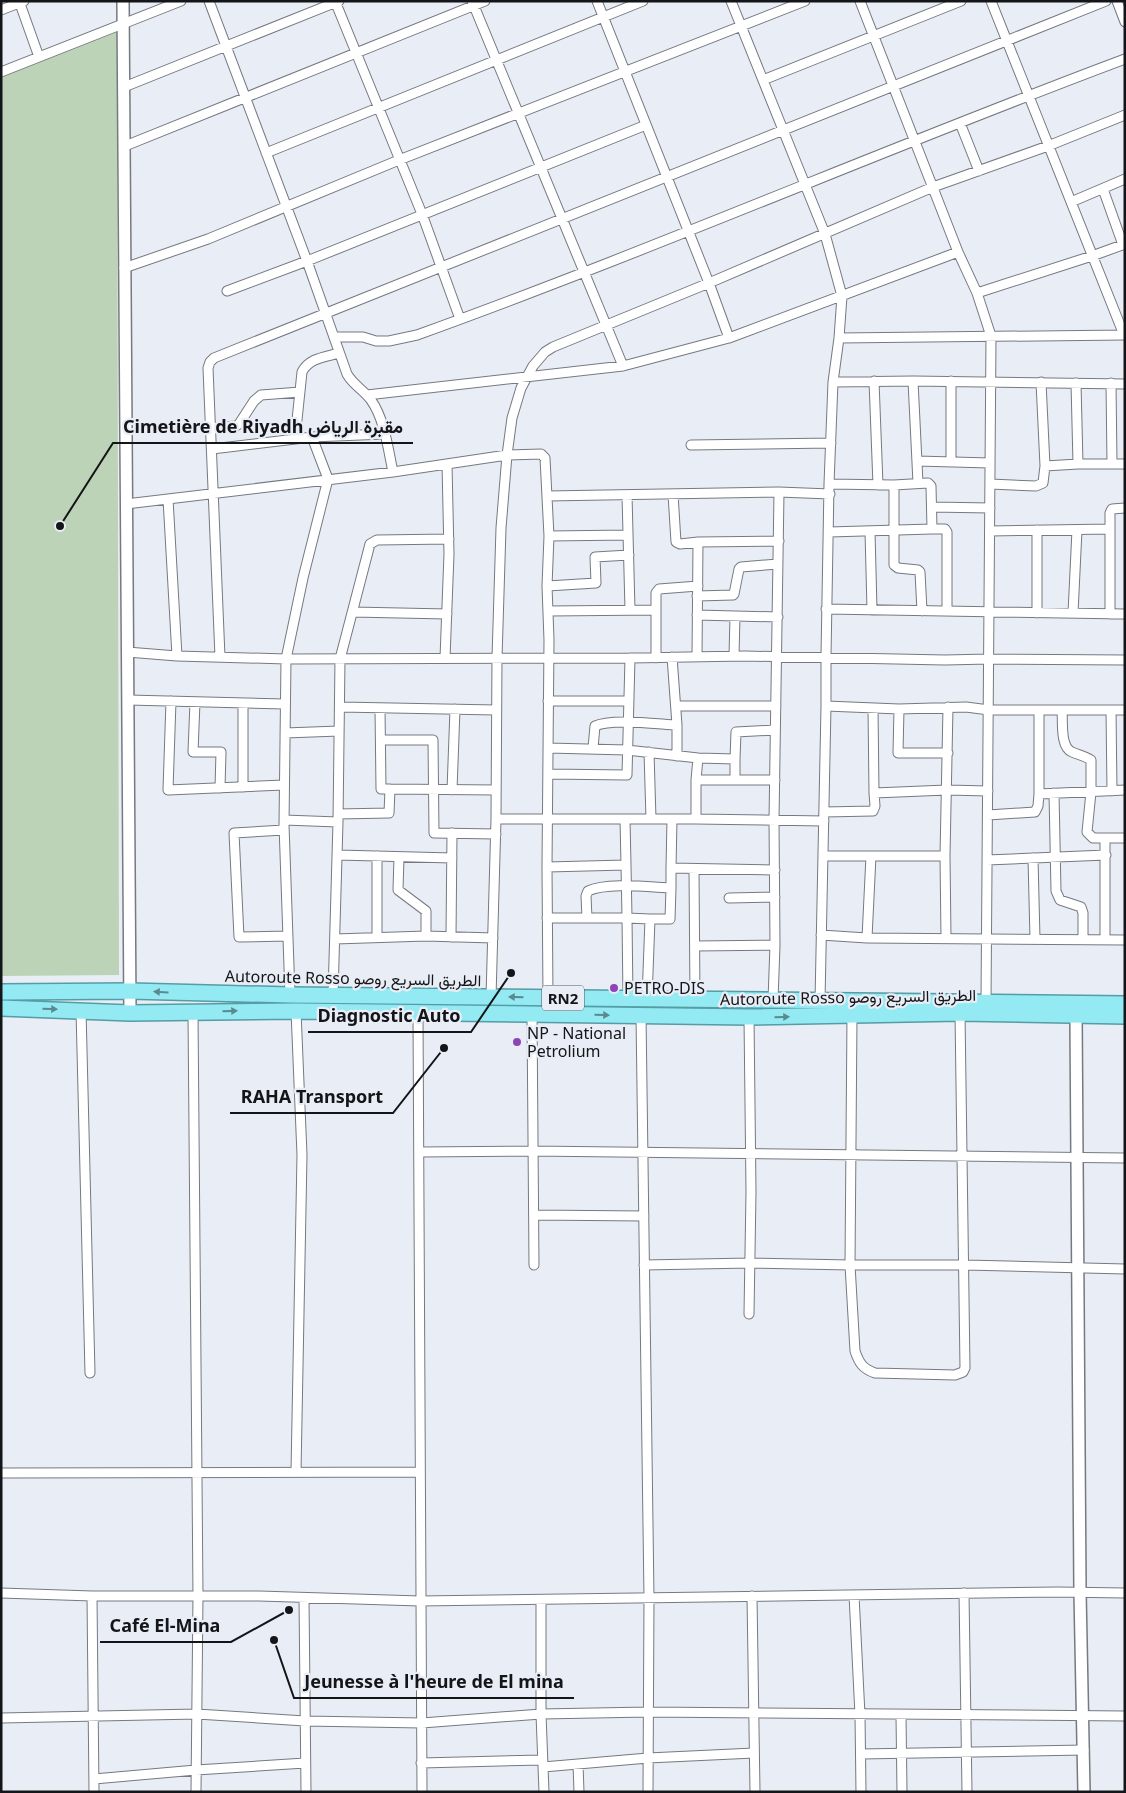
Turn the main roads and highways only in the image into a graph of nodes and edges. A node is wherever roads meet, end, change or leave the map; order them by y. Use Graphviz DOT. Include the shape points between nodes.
graph roads {
  1 [pos="1,992"];
  2 [pos="1125,1004"];
  3 [pos="1,1008"];
  4 [pos="1125,1016"];
  2 -- 1 [label="highway, Autoroute Rosso الطريق السريع روصو / RN2, one-way"];
  3 -- 4 [label="highway, Autoroute Rosso الطريق السريع روصو / RN2, one-way" via="130,1013 296,1011 749,1017 960,1013"];
}
